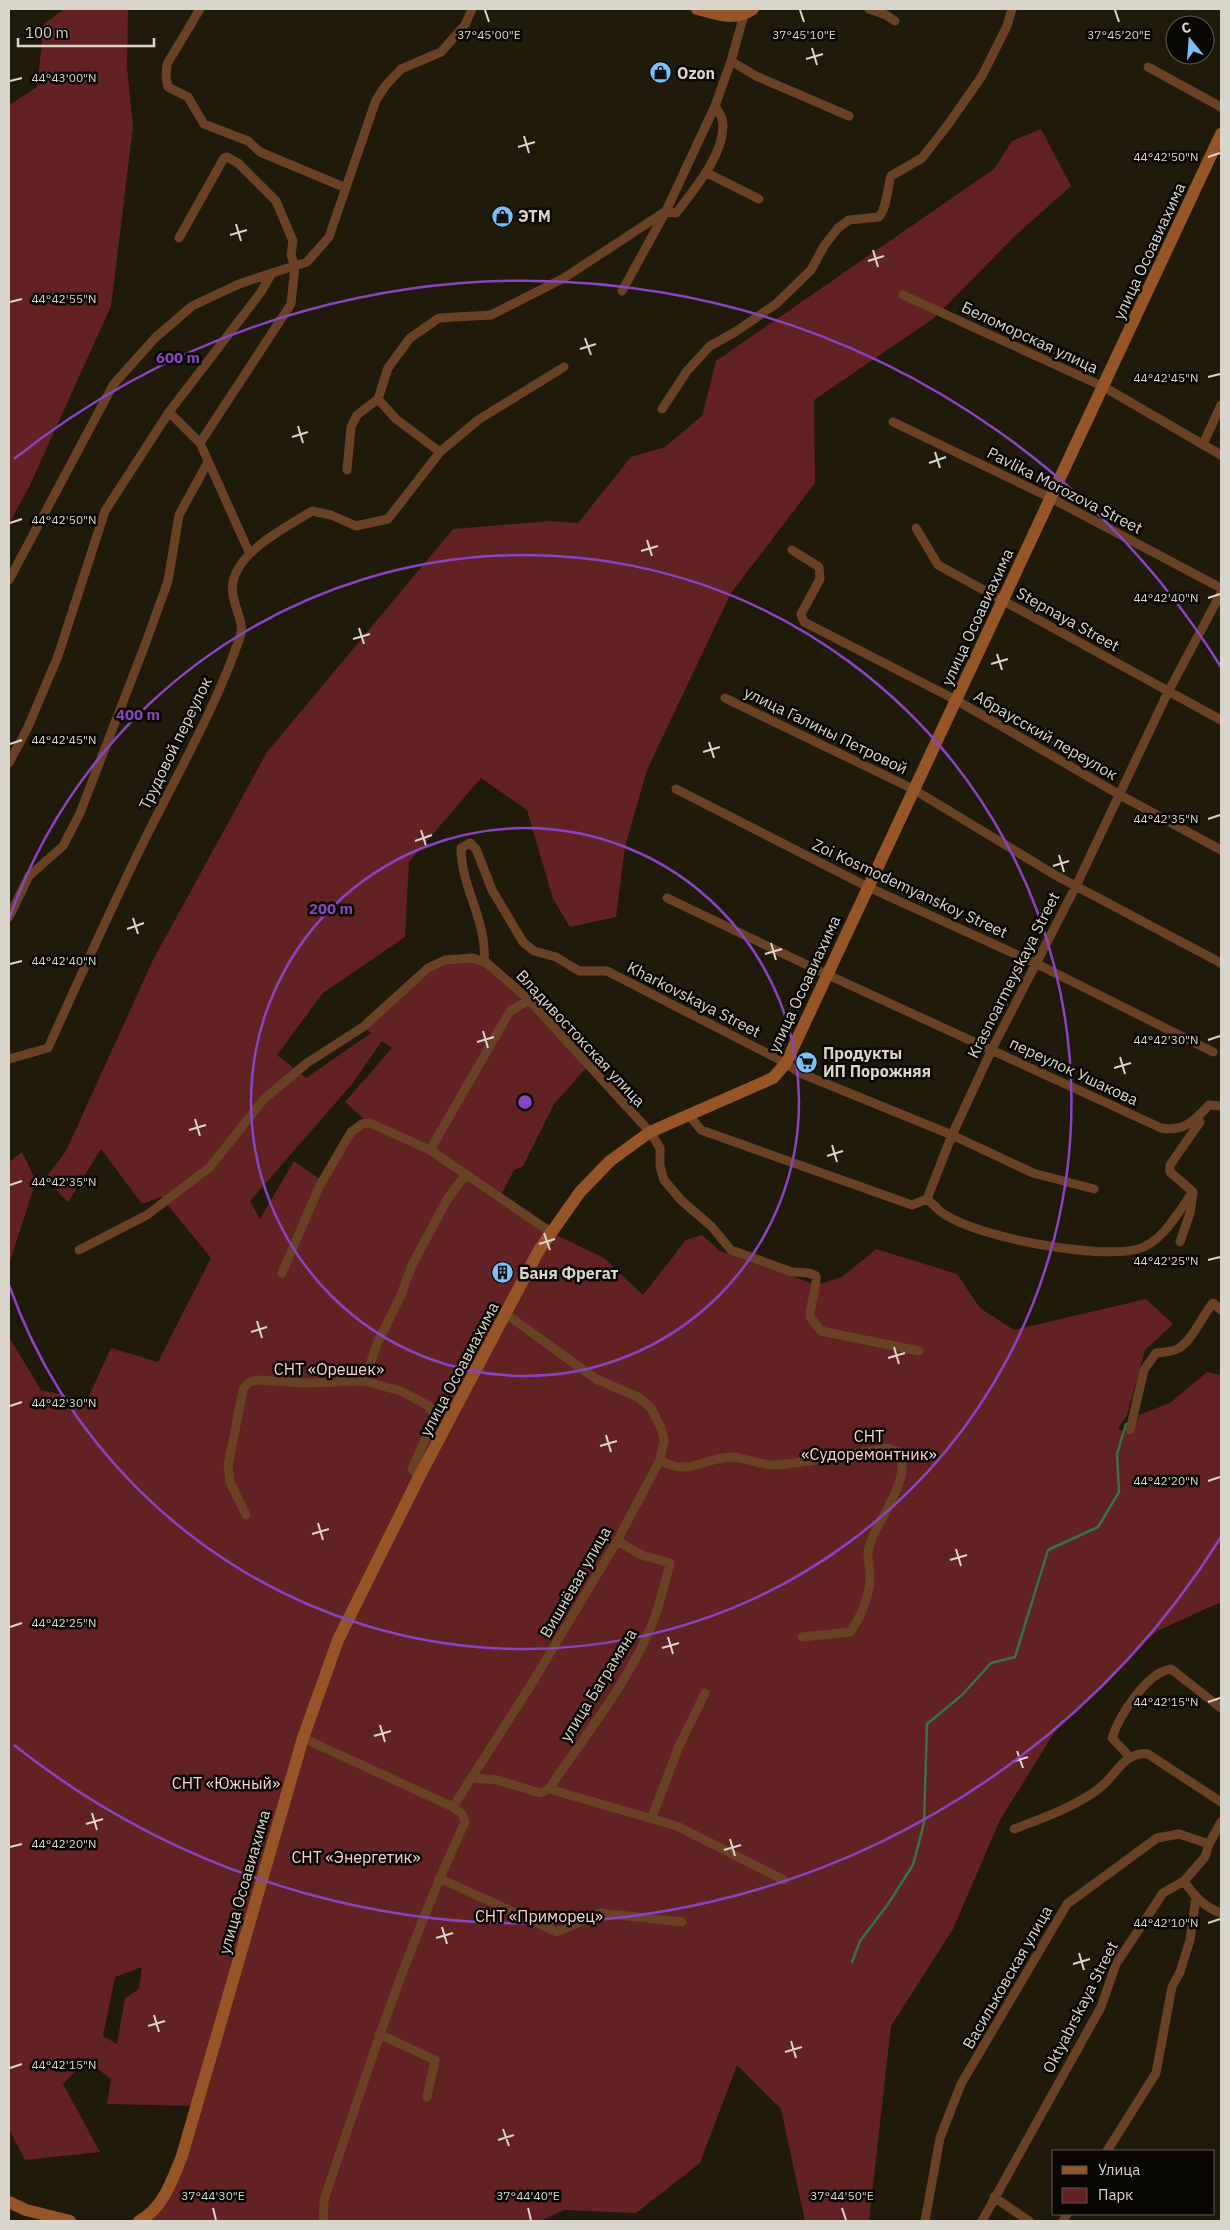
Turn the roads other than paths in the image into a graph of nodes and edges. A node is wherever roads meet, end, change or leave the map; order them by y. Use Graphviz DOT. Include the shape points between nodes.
graph roads {
  1 [pos="200,9"];
  2 [pos="472,9"];
  3 [pos="697,9"];
  4 [pos="869,9"];
  5 [pos="1012,9"];
  6 [pos="748,12"];
  7 [pos="895,21"];
  8 [pos="731,61"];
  9 [pos="1148,66"];
  10 [pos="715,106"];
  11 [pos="1221,106"];
  12 [pos="849,116"];
  13 [pos="1221,134"];
  14 [pos="707,173"];
  15 [pos="346,188"];
  16 [pos="758,199"];
  17 [pos="666,210"];
  18 [pos="179,238"];
  19 [pos="295,266"];
  20 [pos="272,274"];
  21 [pos="622,291"];
  22 [pos="903,295"];
  23 [pos="564,367"];
  24 [pos="1104,387"];
  25 [pos="378,399"];
  26 [pos="1221,405"];
  27 [pos="662,409"];
  28 [pos="169,412"];
  29 [pos="893,422"];
  30 [pos="200,444"];
  31 [pos="1202,444"];
  32 [pos="440,452"];
  33 [pos="1221,455"];
  34 [pos="208,462"];
  35 [pos="347,470"];
  36 [pos="1051,498"];
  37 [pos="916,528"];
  38 [pos="792,550"];
  39 [pos="250,552"];
  40 [pos="9,580"];
  41 [pos="1221,588"];
  42 [pos="1221,593"];
  43 [pos="1002,599"];
  44 [pos="1168,692"];
  45 [pos="725,698"];
  46 [pos="956,700"];
  47 [pos="1221,720"];
  48 [pos="9,763"];
  49 [pos="676,789"];
  50 [pos="914,789"];
  51 [pos="1120,794"];
  52 [pos="1221,850"];
  53 [pos="1076,886"];
  54 [pos="868,887"];
  55 [pos="667,898"];
  56 [pos="9,918"];
  57 [pos="484,962"];
  58 [pos="1035,963"];
  59 [pos="1221,963"];
  60 [pos="826,974"];
  61 [pos="529,1000"];
  62 [pos="992,1049"];
  63 [pos="1213,1052"];
  64 [pos="9,1059"];
  65 [pos="786,1063"];
  66 [pos="1221,1106"];
  67 [pos="689,1115"];
  68 [pos="1197,1117"];
  69 [pos="650,1132"];
  70 [pos="952,1135"];
  71 [pos="430,1150"];
  72 [pos="466,1174"];
  73 [pos="1094,1189"];
  74 [pos="1193,1192"];
  75 [pos="927,1198"];
  76 [pos="552,1233"];
  77 [pos="1180,1242"];
  78 [pos="79,1250"];
  79 [pos="282,1273"];
  80 [pos="1221,1310"];
  81 [pos="506,1314"];
  82 [pos="919,1351"];
  83 [pos="364,1381"];
  84 [pos="1130,1430"];
  85 [pos="660,1460"];
  86 [pos="419,1477"];
  87 [pos="246,1515"];
  88 [pos="617,1541"];
  89 [pos="802,1637"];
  90 [pos="705,1693"];
  91 [pos="1221,1708"];
  92 [pos="303,1738"];
  93 [pos="1130,1757"];
  94 [pos="473,1778"];
  95 [pos="549,1789"];
  96 [pos="1221,1802"];
  97 [pos="453,1807"];
  98 [pos="652,1818"];
  99 [pos="1221,1822"];
  100 [pos="1014,1829"];
  101 [pos="1209,1844"];
  102 [pos="439,1878"];
  103 [pos="784,1880"];
  104 [pos="1184,1881"];
  105 [pos="1196,1898"];
  106 [pos="1221,1913"];
  107 [pos="682,1922"];
  108 [pos="379,2034"];
  109 [pos="427,2097"];
  110 [pos="1108,2150"];
  111 [pos="994,2197"];
  112 [pos="9,2202"];
  113 [pos="70,2221"];
  114 [pos="139,2221"];
  115 [pos="323,2221"];
  116 [pos="924,2221"];
  117 [pos="982,2221"];
  118 [pos="1029,2221"];
  1 -- 15 [label="street" via="167,64 168,87 188,97 204,124 248,141 260,152"];
  2 -- 15 [label="street" via="465,25 441,52 402,69 386,85 376,100"];
  3 -- 6 [label="street" via="735,18"];
  4 -- 7 [label="street"];
  5 -- 27 [label="street" via="982,76 946,126 922,158 891,176 885,210 879,217 849,220 838,228 811,270 776,304 710,346 687,371"];
  6 -- 8 [label="street"];
  8 -- 10 [label="street"];
  8 -- 12 [label="street" via="756,76"];
  9 -- 11 [label="street"];
  10 -- 14 [label="street" via="722,118 723,131"];
  10 -- 17 [label="street"];
  13 -- 24 [label="street, улица Осоавиахима"];
  14 -- 16 [label="street"];
  14 -- 17 [label="street" via="676,213"];
  15 -- 19 [label="street" via="329,237 307,262"];
  17 -- 21 [label="street"];
  17 -- 25 [label="street" via="564,278 491,316 439,318 410,338 388,368"];
  18 -- 19 [label="street" via="227,157 238,163 276,201 293,240 291,255"];
  19 -- 20 [label="street"];
  19 -- 30 [label="street" via="290,304"];
  20 -- 28 [label="street"];
  20 -- 40 [label="street" via="239,284 192,306 155,338 113,385"];
  22 -- 24 [label="street, Беломорская улица"];
  23 -- 32 [label="street" via="478,420"];
  24 -- 31 [label="street, Беломорская улица"];
  24 -- 36 [label="street, улица Осоавиахима"];
  25 -- 32 [label="street" via="396,419"];
  25 -- 35 [label="street" via="357,415 351,427"];
  26 -- 31 [label="street"];
  28 -- 30 [label="street"];
  28 -- 48 [label="street" via="105,512 58,656"];
  29 -- 36 [label="street, Pavlika Morozova Street"];
  30 -- 34 [label="street"];
  31 -- 33 [label="street, Беломорская улица"];
  32 -- 39 [label="street, Трудовой переулок" via="388,519 356,526 312,510"];
  34 -- 39 [label="street"];
  34 -- 56 [label="street" via="179,515 168,581 80,813 63,846 29,876"];
  36 -- 41 [label="street, Pavlika Morozova Street"];
  36 -- 43 [label="street, улица Осоавиахима"];
  37 -- 43 [label="street, Stepnaya Street" via="938,565"];
  38 -- 46 [label="street, Абраусский переулок" via="820,567 820,578 801,614 804,622"];
  39 -- 64 [label="street, Трудовой переулок" via="235,574 231,591 242,635 204,726 132,865 48,1048"];
  42 -- 44 [label="street, Krasnoarmeyskaya Street"];
  43 -- 44 [label="street, Stepnaya Street"];
  43 -- 46 [label="street, улица Осоавиахима"];
  44 -- 47 [label="street, Stepnaya Street"];
  44 -- 51 [label="street, Krasnoarmeyskaya Street"];
  45 -- 50 [label="street, улица Галины Петровой"];
  46 -- 50 [label="street, улица Осоавиахима"];
  46 -- 51 [label="street, Абраусский переулок"];
  49 -- 54 [label="street, Zoi Kosmodemyanskoy Street"];
  50 -- 53 [label="street, улица Галины Петровой"];
  50 -- 54 [label="street, улица Осоавиахима"];
  51 -- 52 [label="street, Абраусский переулок"];
  51 -- 53 [label="street, Krasnoarmeyskaya Street"];
  53 -- 58 [label="street, Krasnoarmeyskaya Street"];
  53 -- 59 [label="street, улица Галины Петровой"];
  54 -- 58 [label="street, Zoi Kosmodemyanskoy Street"];
  54 -- 60 [label="street, улица Осоавиахима"];
  55 -- 60 [label="street, переулок Ушакова"];
  57 -- 61 [label="street, Владивостокская улица"];
  57 -- 65 [label="street, Kharkovskaya Street" via="481,922 461,862 461,848 470,843 476,849 492,890 523,942 534,951 556,958 579,971 607,971"];
  57 -- 78 [label="street" via="473,958 445,960 428,968 363,1027 307,1063 264,1099 210,1167 147,1215"];
  58 -- 62 [label="street, Krasnoarmeyskaya Street"];
  58 -- 63 [label="street, Zoi Kosmodemyanskoy Street"];
  60 -- 62 [label="street, переулок Ушакова"];
  60 -- 65 [label="street, улица Осоавиахима"];
  61 -- 69 [label="street, Владивостокская улица"];
  61 -- 71 [label="street" via="510,1011"];
  62 -- 68 [label="street, переулок Ушакова" via="1161,1128 1174,1130"];
  62 -- 70 [label="street, Krasnoarmeyskaya Street"];
  65 -- 67 [label="street, улица Осоавиахима" via="773,1078"];
  65 -- 70 [label="street, Kharkovskaya Street" via="800,1073"];
  66 -- 68 [label="street, переулок Ушакова" via="1208,1105"];
  67 -- 69 [label="street, улица Осоавиахима"];
  67 -- 75 [label="street" via="701,1130 912,1205"];
  68 -- 74 [label="street" via="1200,1122 1170,1165 1170,1172"];
  69 -- 76 [label="street, улица Осоавиахима" via="610,1161 580,1192"];
  69 -- 82 [label="street, Владивостокская улица" via="660,1148 664,1180 731,1250 792,1272 816,1276 810,1317 821,1331"];
  70 -- 73 [label="street, Kharkovskaya Street" via="1033,1173"];
  70 -- 75 [label="street, Krasnoarmeyskaya Street"];
  71 -- 72 [label="street"];
  71 -- 79 [label="street" via="370,1123 362,1124 351,1132 320,1185"];
  72 -- 76 [label="street"];
  72 -- 83 [label="street" via="448,1198 412,1265"];
  74 -- 75 [label="street" via="1158,1238 1138,1249 1119,1251 1028,1244 945,1215"];
  74 -- 77 [label="street"];
  76 -- 81 [label="street, улица Осоавиахима"];
  80 -- 84 [label="street" via="1212,1303 1192,1335 1178,1349 1156,1352 1144,1370"];
  81 -- 85 [label="street, Вишнёвая улица" via="596,1379 638,1397 651,1408 664,1441"];
  81 -- 86 [label="street, улица Осоавиахима"];
  83 -- 86 [label="street" via="401,1391 429,1406 435,1417 412,1469"];
  83 -- 87 [label="street" via="306,1383 257,1380 248,1383 243,1390 228,1466 230,1482"];
  85 -- 88 [label="street, Вишнёвая улица"];
  85 -- 89 [label="street" via="670,1467 686,1467 732,1457 774,1466 887,1448 899,1452 904,1461 899,1484 879,1520 866,1555 869,1588 861,1617 850,1632"];
  86 -- 92 [label="street, улица Осоавиахима" via="338,1640"];
  88 -- 94 [label="street, Вишнёвая улица"];
  88 -- 95 [label="street, улица Баграмяна" via="642,1555 670,1563 652,1623 638,1652"];
  90 -- 98 [label="street" via="679,1746"];
  91 -- 93 [label="street" via="1171,1669 1164,1670 1150,1678 1117,1723 1112,1738"];
  92 -- 97 [label="street"];
  92 -- 114 [label="street, улица Осоавиахима" via="182,2156 156,2210"];
  93 -- 96 [label="street" via="1137,1753 1148,1754"];
  93 -- 100 [label="street" via="1099,1789 1062,1811"];
  94 -- 95 [label="street" via="498,1780 540,1793"];
  94 -- 97 [label="street, Вишнёвая улица"];
  95 -- 98 [label="street"];
  97 -- 102 [label="street" via="462,1814 465,1822"];
  98 -- 103 [label="street" via="677,1826"];
  99 -- 101 [label="street, Oktyabrskaya Street"];
  101 -- 104 [label="street, Oktyabrskaya Street" via="1205,1857"];
  101 -- 116 [label="street, Васильковская улица" via="1179,1834 1157,1838 1067,1904 961,2084 940,2138"];
  102 -- 107 [label="street" via="557,1932 600,1913"];
  102 -- 108 [label="street"];
  104 -- 105 [label="street"];
  104 -- 111 [label="street, Oktyabrskaya Street" via="1163,1893 1116,1964 1101,2007"];
  105 -- 106 [label="street"];
  105 -- 110 [label="street" via="1190,1940 1172,1987 1156,2074"];
  108 -- 109 [label="street" via="434,2060"];
  108 -- 115 [label="street" via="324,2200"];
  111 -- 117 [label="street, Oktyabrskaya Street"];
  111 -- 118 [label="street"];
  112 -- 113 [label="street" via="26,2210"];
}
